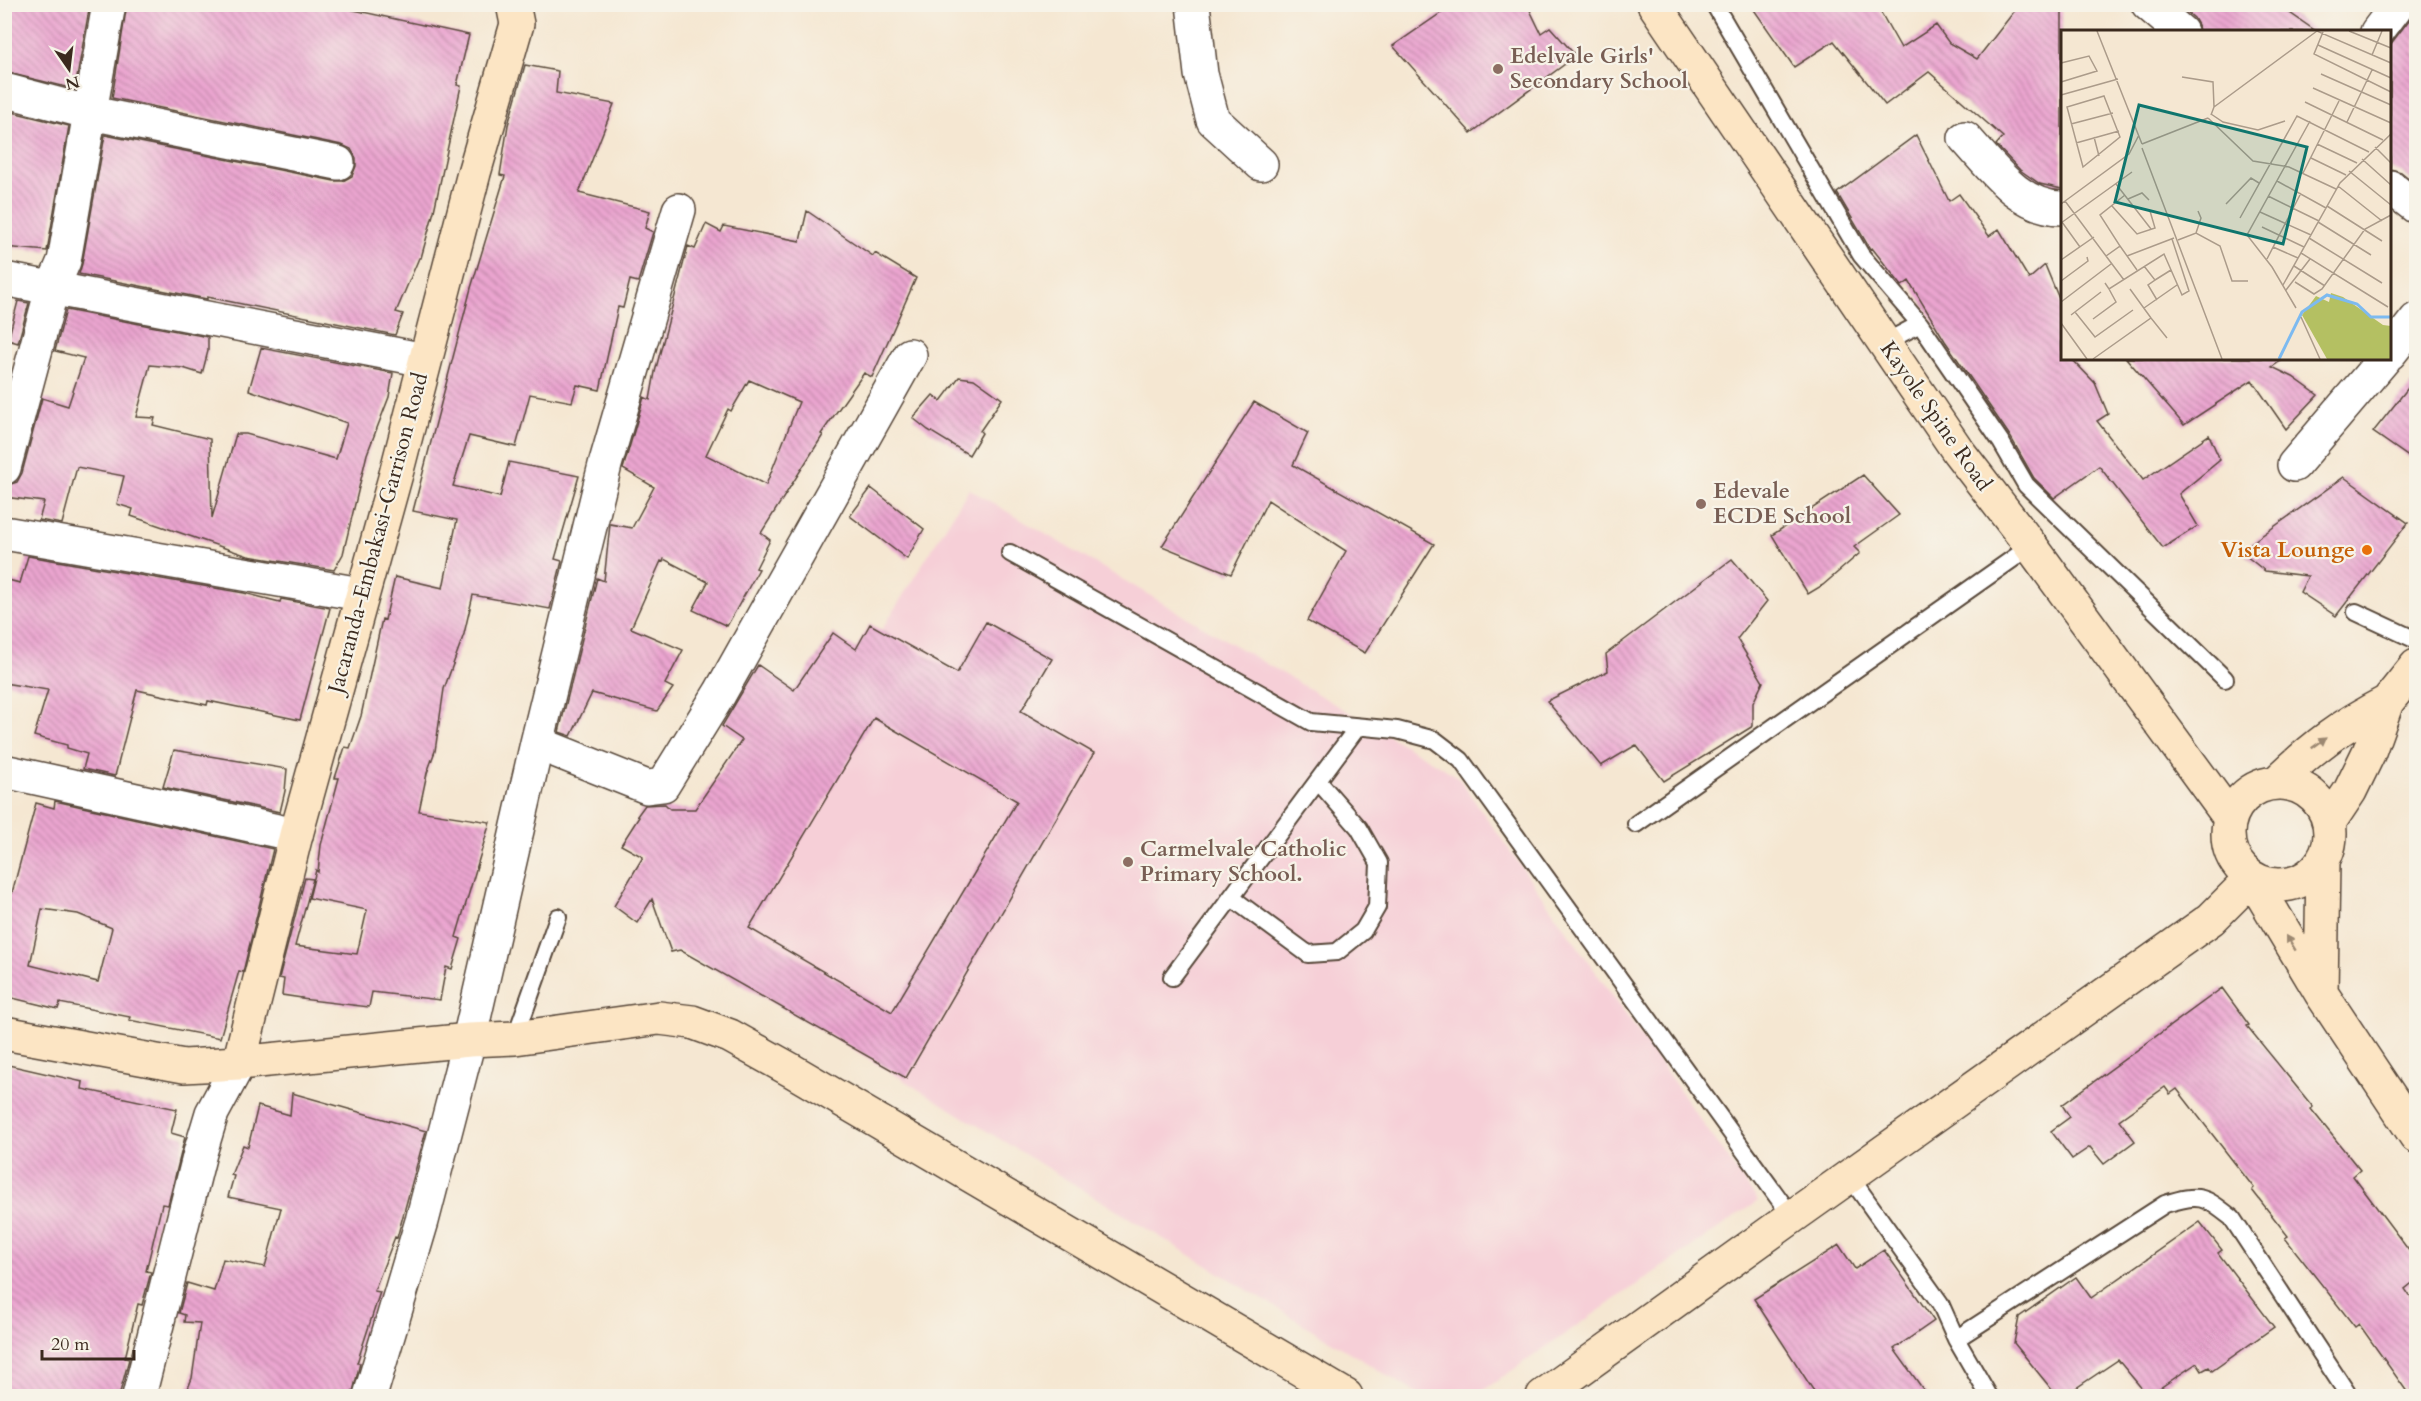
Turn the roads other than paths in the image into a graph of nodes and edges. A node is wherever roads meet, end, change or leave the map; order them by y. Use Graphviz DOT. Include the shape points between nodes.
graph roads {
  1 [pos="109,4"];
  2 [pos="513,4"];
  3 [pos="1193,4"];
  4 [pos="1654,4"];
  5 [pos="1714,4"];
  6 [pos="2148,4"];
  7 [pos="2398,4"];
  8 [pos="2179,30"];
  9 [pos="2378,30"];
  10 [pos="4,90"];
  11 [pos="91,113"];
  12 [pos="1965,138"];
  13 [pos="338,163"];
  14 [pos="1261,164"];
  15 [pos="2391,188"];
  16 [pos="2416,207"];
  17 [pos="2061,208"];
  18 [pos="679,210"];
  19 [pos="4,279"];
  20 [pos="52,289"];
  21 [pos="2416,320"];
  22 [pos="1920,324"];
  23 [pos="1884,343"];
  24 [pos="2391,352"];
  25 [pos="910,355"];
  26 [pos="425,360"];
  27 [pos="2383,360"];
  28 [pos="2294,465"];
  29 [pos="4,468"];
  30 [pos="4,533"];
  31 [pos="2031,546"];
  32 [pos="1010,553"];
  33 [pos="361,594"];
  34 [pos="2356,612"];
  35 [pos="2416,640"];
  36 [pos="2416,666"];
  37 [pos="2224,679"];
  38 [pos="2388,702"];
  39 [pos="1358,728"];
  40 [pos="537,743"];
  41 [pos="4,771"];
  42 [pos="1318,781"];
  43 [pos="2276,783"];
  44 [pos="2230,819"];
  45 [pos="2330,822"];
  46 [pos="1636,824"];
  47 [pos="296,835"];
  48 [pos="2324,862"];
  49 [pos="2252,878"];
  50 [pos="1232,898"];
  51 [pos="558,917"];
  52 [pos="1172,977"];
  53 [pos="2321,993"];
  54 [pos="4,1033"];
  55 [pos="515,1038"];
  56 [pos="469,1040"];
  57 [pos="239,1063"];
  58 [pos="2416,1136"];
  59 [pos="1850,1177"];
  60 [pos="1792,1217"];
  61 [pos="1956,1338"];
  62 [pos="139,1396"];
  63 [pos="370,1396"];
  64 [pos="1346,1396"];
  65 [pos="1543,1396"];
  66 [pos="1989,1396"];
  67 [pos="2349,1396"];
  1 -- 11 [label="street"];
  2 -- 26 [label="street, Jacaranda-Embakasi-Garrison Road" via="517,24"];
  3 -- 14 [label="street" via="1201,74 1213,120"];
  4 -- 23 [label="street, Kayole Spine Road"];
  5 -- 22 [label="lane" via="1861,255"];
  6 -- 8 [label="street"];
  7 -- 9 [label="street"];
  10 -- 11 [label="street"];
  11 -- 13 [label="street"];
  11 -- 20 [label="street" via="64,261"];
  12 -- 17 [label="street" via="2018,195"];
  15 -- 16 [label="street"];
  18 -- 40 [label="street" via="605,465"];
  19 -- 20 [label="street"];
  20 -- 26 [label="street"];
  20 -- 29 [label="street"];
  21 -- 24 [label="street"];
  22 -- 23 [label="lane"];
  22 -- 37 [label="lane" via="2001,441 2026,485"];
  23 -- 31 [label="street, Kayole Spine Road" via="1958,451"];
  25 -- 40 [label="street" via="720,693 663,785 647,787"];
  26 -- 33 [label="street, Jacaranda-Embakasi-Garrison Road"];
  27 -- 28 [label="street"];
  30 -- 33 [label="street"];
  31 -- 44 [label="street, Kayole Spine Road"];
  31 -- 46 [label="lane"];
  32 -- 39 [label="lane" via="1311,722"];
  33 -- 47 [label="street, Jacaranda-Embakasi-Garrison Road"];
  34 -- 35 [label="lane"];
  36 -- 38 [label="street"];
  43 -- 38 [label="street, one-way" via="2309,750 2348,722"];
  38 -- 45 [label="street" via="2369,752"];
  39 -- 42 [label="lane"];
  39 -- 60 [label="lane" via="1397,730 1435,740 1461,760"];
  40 -- 56 [label="street"];
  41 -- 47 [label="street"];
  42 -- 50 [label="lane"];
  42 -- 50 [label="lane" via="1359,828 1379,863 1377,907 1363,931 1337,952 1308,954"];
  43 -- 44 [label="street" via="2249,793"];
  43 -- 45 [label="street" via="2305,789 2321,803"];
  44 -- 49 [label="street" via="2231,852 2239,867"];
  45 -- 48 [label="street" via="2331,842"];
  47 -- 57 [label="street, Jacaranda-Embakasi-Garrison Road"];
  48 -- 49 [label="street" via="2313,874 2283,886"];
  48 -- 53 [label="street"];
  53 -- 49 [label="street, one-way"];
  49 -- 59 [label="street" via="2211,919"];
  50 -- 52 [label="lane"];
  51 -- 55 [label="lane"];
  53 -- 58 [label="street"];
  54 -- 57 [label="street" via="184,1066"];
  55 -- 56 [label="street"];
  55 -- 64 [label="street" via="659,1018 692,1022 730,1036"];
  56 -- 57 [label="street"];
  56 -- 63 [label="street" via="422,1221"];
  57 -- 62 [label="street" via="212,1113"];
  59 -- 60 [label="street"];
  59 -- 61 [label="lane" via="1940,1303"];
  60 -- 65 [label="street"];
  61 -- 66 [label="lane"];
  61 -- 67 [label="lane" via="2165,1204 2191,1196 2212,1202 2232,1218"];
}
